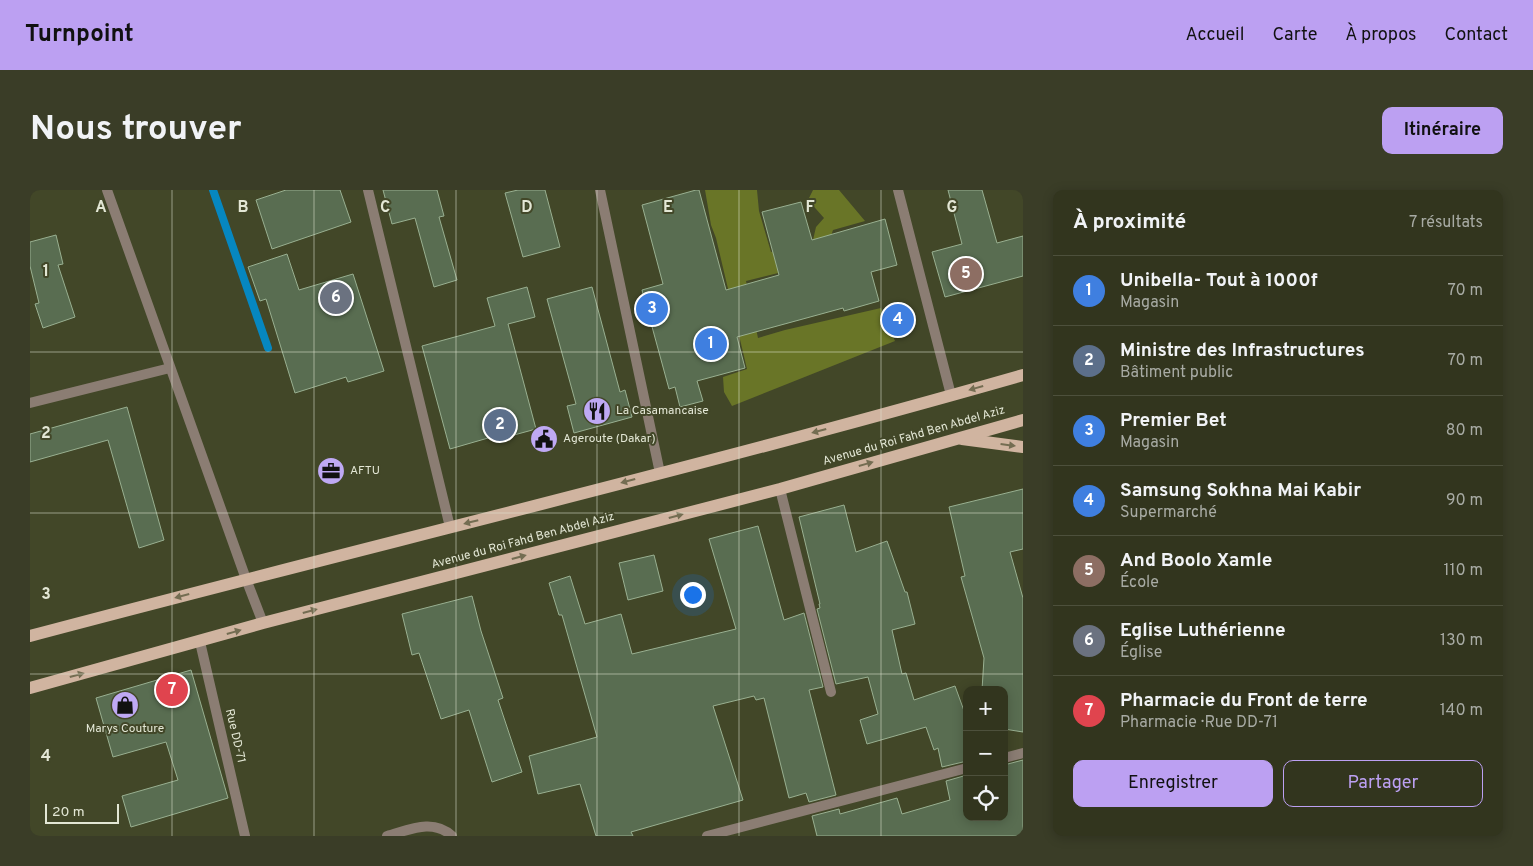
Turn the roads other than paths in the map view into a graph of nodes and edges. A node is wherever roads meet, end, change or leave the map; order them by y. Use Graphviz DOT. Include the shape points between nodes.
graph roads {
  1 [pos="107,190"];
  2 [pos="368,190"];
  3 [pos="600,190"];
  4 [pos="898,190"];
  5 [pos="170,368"];
  6 [pos="1023,375"];
  7 [pos="952,396"];
  8 [pos="30,403"];
  9 [pos="1023,420"];
  10 [pos="958,438"];
  11 [pos="1023,447"];
  12 [pos="660,473"];
  13 [pos="780,489"];
  14 [pos="450,527"];
  15 [pos="246,578"];
  16 [pos="263,624"];
  17 [pos="30,636"];
  18 [pos="200,642"];
  19 [pos="30,688"];
  20 [pos="831,692"];
  21 [pos="1023,753"];
  22 [pos="1008,757"];
  23 [pos="963,769"];
  24 [pos="245,834"];
  25 [pos="234,836"];
  26 [pos="386,836"];
  27 [pos="452,836"];
  28 [pos="706,836"];
  1 -- 5 [label="street"];
  2 -- 14 [label="street"];
  3 -- 12 [label="street"];
  4 -- 7 [label="street"];
  5 -- 8 [label="street"];
  5 -- 15 [label="street"];
  6 -- 7 [label="main road, one-way"];
  7 -- 12 [label="main road, one-way"];
  9 -- 10 [label="main road, Avenue du Roi Fahd Ben Abdel Aziz"];
  10 -- 11 [label="main road, one-way"];
  13 -- 10 [label="main road, Avenue du Roi Fahd Ben Abdel Aziz, one-way"];
  12 -- 14 [label="main road, one-way"];
  16 -- 13 [label="main road, Avenue du Roi Fahd Ben Abdel Aziz, one-way"];
  13 -- 20 [label="street"];
  14 -- 15 [label="main road"];
  15 -- 16 [label="street"];
  15 -- 17 [label="main road, one-way"];
  18 -- 16 [label="main road, Avenue du Roi Fahd Ben Abdel Aziz, one-way"];
  19 -- 18 [label="main road, Avenue du Roi Fahd Ben Abdel Aziz, one-way"];
  18 -- 24 [label="street, Rue DD-71"];
  21 -- 22 [label="street"];
  23 -- 28 [label="street"];
  24 -- 25 [label="street"];
  26 -- 27 [label="street" via="427,826 445,830"];
}
